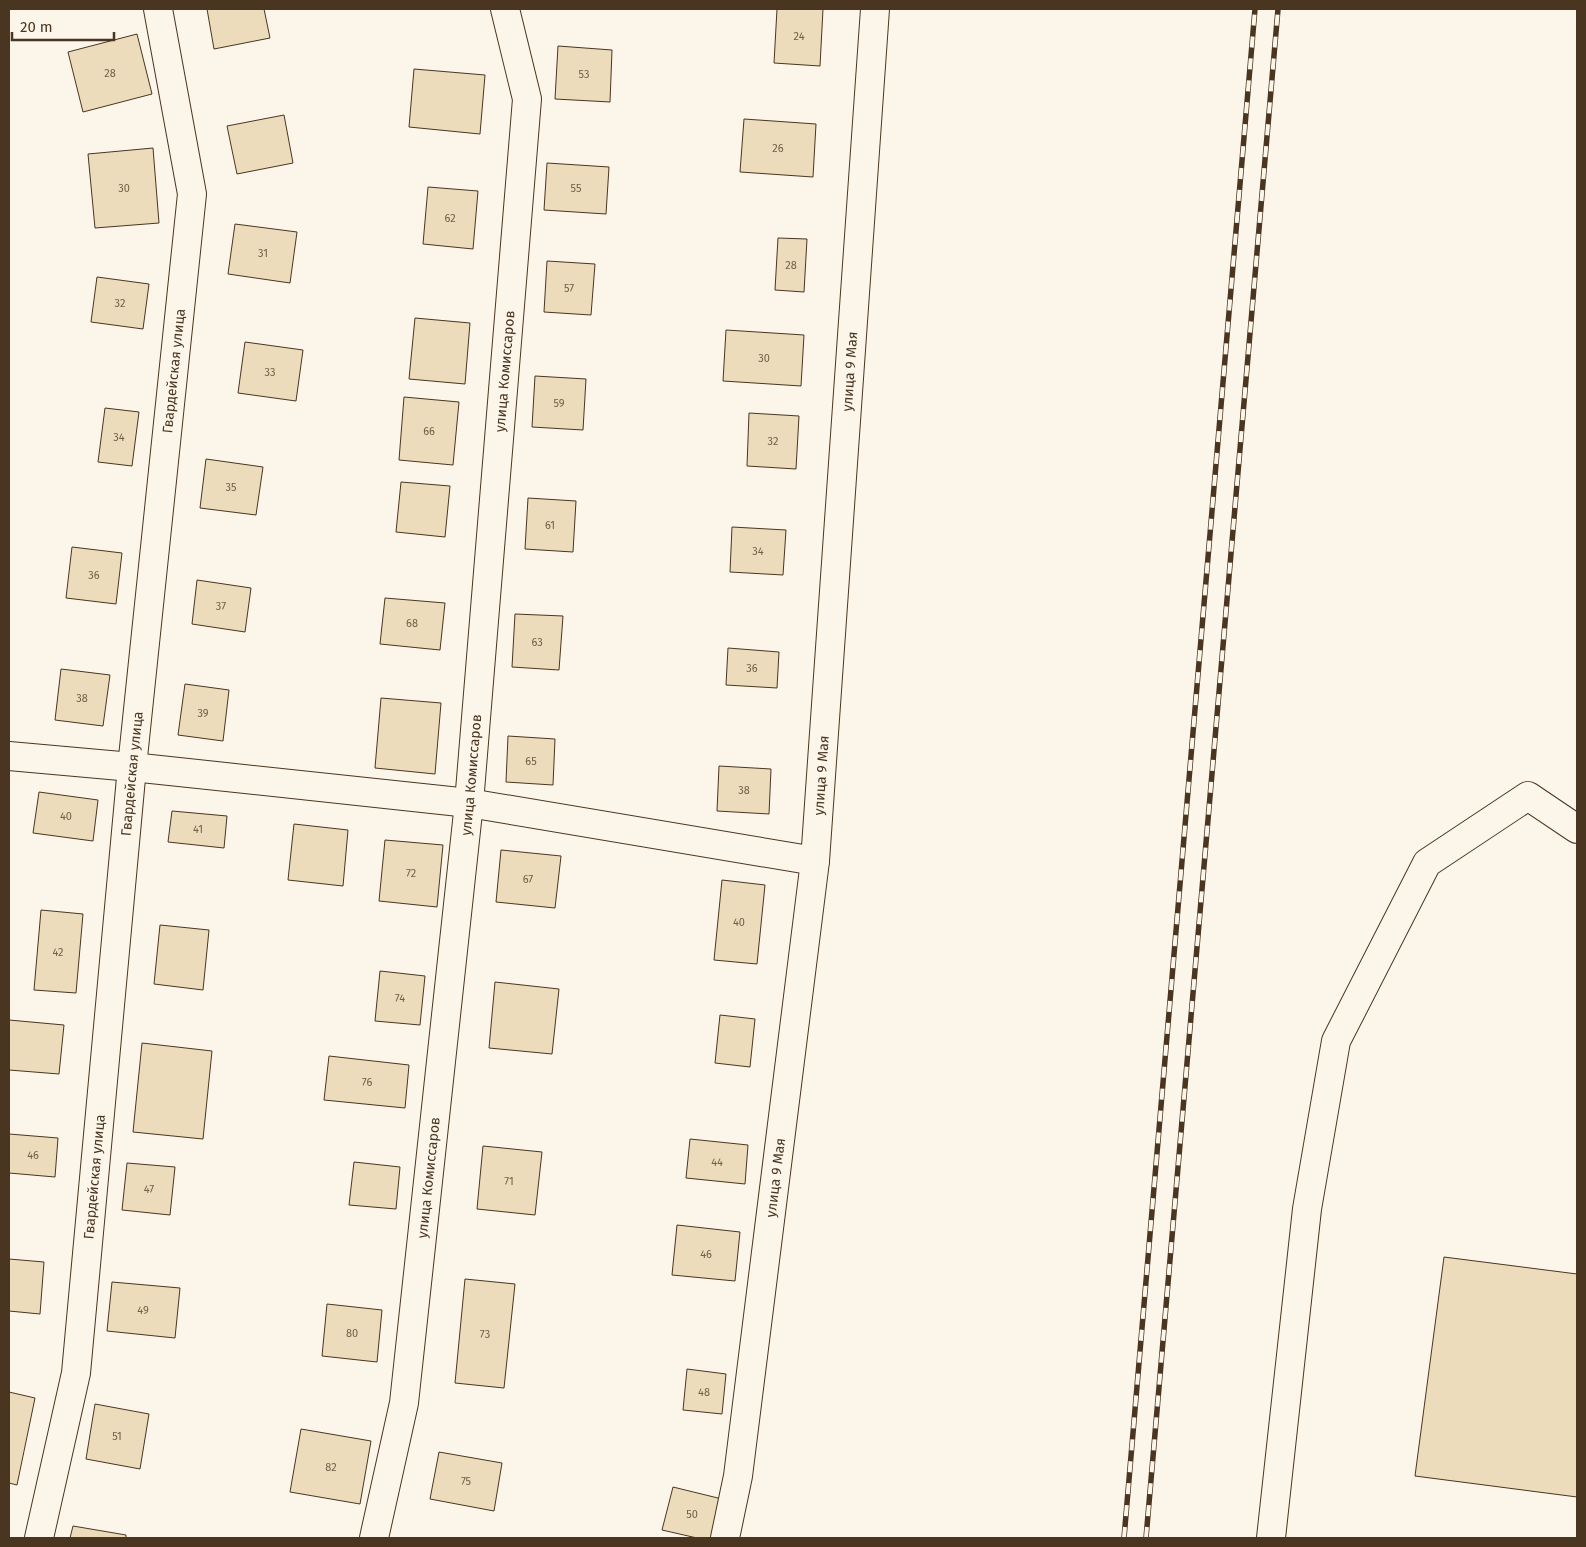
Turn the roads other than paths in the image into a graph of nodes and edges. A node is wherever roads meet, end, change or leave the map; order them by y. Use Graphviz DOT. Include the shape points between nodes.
graph roads {
  1 [pos="158,9"];
  2 [pos="505,9"];
  3 [pos="875,9"];
  4 [pos="9,756"];
  5 [pos="132,767"];
  6 [pos="469,803"];
  7 [pos="1577,829"];
  8 [pos="815,861"];
  9 [pos="39,1538"];
  10 [pos="374,1538"];
  11 [pos="725,1538"];
  12 [pos="1271,1538"];
  1 -- 5 [label="street, Гвардейская улица" via="192,194"];
  2 -- 6 [label="street, улица Комиссаров" via="527,99"];
  3 -- 8 [label="street, улица 9 Мая"];
  4 -- 5 [label="street"];
  5 -- 6 [label="street"];
  5 -- 9 [label="street, Гвардейская улица" via="76,1373"];
  6 -- 8 [label="street"];
  6 -- 10 [label="street, улица Комиссаров" via="404,1403"];
  7 -- 12 [label="street" via="1528,796 1427,863 1336,1041 1307,1209"];
  8 -- 11 [label="street, улица 9 Мая" via="738,1476"];
}
